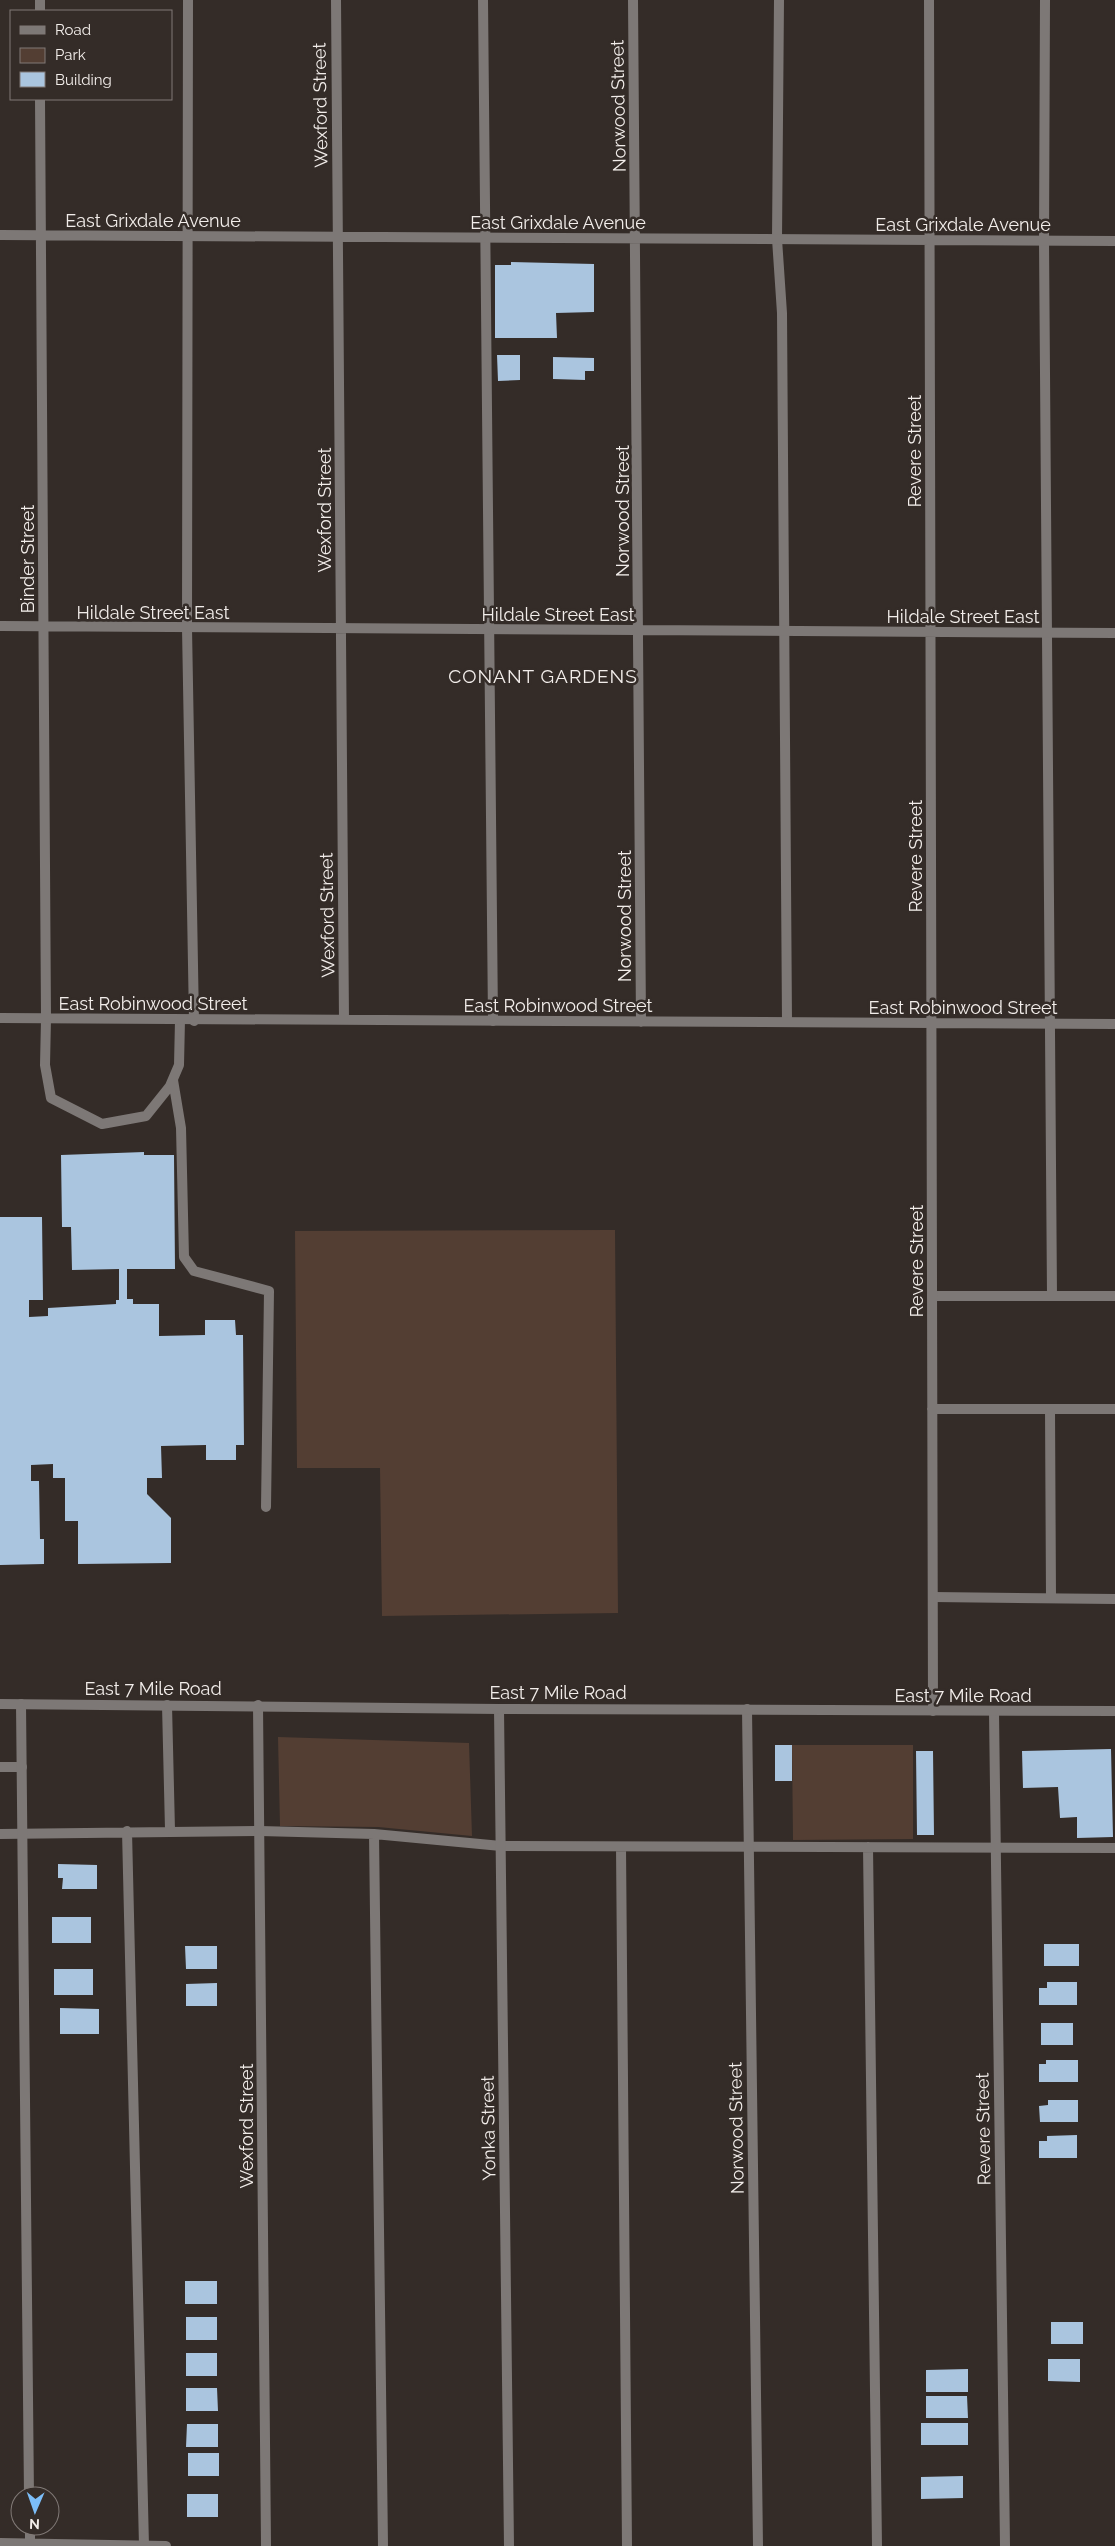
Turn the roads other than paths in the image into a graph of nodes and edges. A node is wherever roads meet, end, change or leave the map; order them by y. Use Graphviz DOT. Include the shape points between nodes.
graph roads {
  1 [pos="188,0"];
  2 [pos="336,0"];
  3 [pos="483,0"];
  4 [pos="633,0"];
  5 [pos="780,0"];
  6 [pos="929,0"];
  7 [pos="1045,0"];
  8 [pos="40,100"];
  9 [pos="0,235"];
  10 [pos="41,236"];
  11 [pos="188,236"];
  12 [pos="338,237"];
  13 [pos="485,238"];
  14 [pos="636,238"];
  15 [pos="777,239"];
  16 [pos="929,240"];
  17 [pos="1044,241"];
  18 [pos="1115,241"];
  19 [pos="0,626"];
  20 [pos="44,627"];
  21 [pos="187,628"];
  22 [pos="341,628"];
  23 [pos="488,629"];
  24 [pos="639,630"];
  25 [pos="784,631"];
  26 [pos="931,632"];
  27 [pos="1046,633"];
  28 [pos="1115,633"];
  29 [pos="0,1018"];
  30 [pos="46,1019"];
  31 [pos="180,1020"];
  32 [pos="194,1020"];
  33 [pos="344,1020"];
  34 [pos="493,1021"];
  35 [pos="641,1022"];
  36 [pos="787,1022"];
  37 [pos="932,1023"];
  38 [pos="1049,1024"];
  39 [pos="1115,1024"];
  40 [pos="173,1080"];
  41 [pos="932,1296"];
  42 [pos="1052,1296"];
  43 [pos="1115,1296"];
  44 [pos="932,1409"];
  45 [pos="1050,1409"];
  46 [pos="1115,1409"];
  47 [pos="266,1507"];
  48 [pos="933,1597"];
  49 [pos="1051,1598"];
  50 [pos="1115,1598"];
  51 [pos="0,1704"];
  52 [pos="21,1704"];
  53 [pos="167,1705"];
  54 [pos="258,1705"];
  55 [pos="499,1709"];
  56 [pos="747,1709"];
  57 [pos="933,1711"];
  58 [pos="1115,1711"];
  59 [pos="994,1712"];
  60 [pos="0,1766"];
  61 [pos="22,1767"];
  62 [pos="170,1830"];
  63 [pos="127,1831"];
  64 [pos="260,1831"];
  65 [pos="0,1834"];
  66 [pos="22,1834"];
  67 [pos="374,1834"];
  68 [pos="501,1846"];
  69 [pos="621,1846"];
  70 [pos="749,1847"];
  71 [pos="868,1847"];
  72 [pos="996,1847"];
  73 [pos="1115,1848"];
  74 [pos="30,2486"];
  75 [pos="0,2542"];
  76 [pos="30,2545"];
  77 [pos="144,2546"];
  78 [pos="166,2546"];
  79 [pos="266,2546"];
  80 [pos="383,2546"];
  81 [pos="509,2546"];
  82 [pos="627,2546"];
  83 [pos="758,2546"];
  84 [pos="877,2546"];
  85 [pos="1005,2546"];
  1 -- 11 [label="street"];
  2 -- 12 [label="street, Wexford Street"];
  3 -- 13 [label="street"];
  4 -- 14 [label="street, Norwood Street"];
  5 -- 15 [label="street"];
  6 -- 16 [label="street, Revere Street"];
  7 -- 17 [label="street"];
  8 -- 10 [label="street, Binder Street"];
  9 -- 10 [label="street, East Grixdale Avenue"];
  10 -- 11 [label="street, East Grixdale Avenue"];
  10 -- 20 [label="street, Binder Street"];
  11 -- 12 [label="street, East Grixdale Avenue"];
  11 -- 21 [label="street"];
  12 -- 13 [label="street, East Grixdale Avenue"];
  12 -- 22 [label="street, Wexford Street"];
  13 -- 14 [label="street, East Grixdale Avenue"];
  13 -- 23 [label="street"];
  14 -- 15 [label="street, East Grixdale Avenue"];
  14 -- 24 [label="street, Norwood Street"];
  15 -- 16 [label="street, East Grixdale Avenue"];
  15 -- 25 [label="street" via="782,313"];
  16 -- 17 [label="street, East Grixdale Avenue"];
  16 -- 26 [label="street, Revere Street"];
  17 -- 18 [label="street, East Grixdale Avenue"];
  17 -- 27 [label="street"];
  19 -- 20 [label="street, Hildale Street East"];
  20 -- 21 [label="street, Hildale Street East"];
  20 -- 30 [label="street, Binder Street"];
  21 -- 22 [label="street, Hildale Street East"];
  21 -- 32 [label="street"];
  22 -- 23 [label="street, Hildale Street East"];
  22 -- 33 [label="street, Wexford Street"];
  23 -- 24 [label="street, Hildale Street East"];
  23 -- 34 [label="street"];
  24 -- 25 [label="street, Hildale Street East"];
  24 -- 35 [label="street, Norwood Street"];
  25 -- 26 [label="street, Hildale Street East"];
  25 -- 36 [label="street"];
  26 -- 27 [label="street, Hildale Street East"];
  26 -- 37 [label="street, Revere Street"];
  27 -- 28 [label="street, Hildale Street East"];
  27 -- 38 [label="street"];
  29 -- 30 [label="street, East Robinwood Street"];
  30 -- 31 [label="street, East Robinwood Street"];
  30 -- 40 [label="street, Binder Street" via="45,1065 51,1098 72,1110 102,1124 146,1116"];
  31 -- 32 [label="street, East Robinwood Street"];
  31 -- 40 [label="street" via="179,1066"];
  32 -- 33 [label="street, East Robinwood Street"];
  33 -- 34 [label="street, East Robinwood Street"];
  34 -- 35 [label="street, East Robinwood Street"];
  35 -- 36 [label="street, East Robinwood Street"];
  36 -- 37 [label="street, East Robinwood Street"];
  37 -- 38 [label="street, East Robinwood Street"];
  37 -- 41 [label="street, Revere Street"];
  38 -- 39 [label="street, East Robinwood Street"];
  38 -- 42 [label="street"];
  40 -- 47 [label="street" via="181,1128 184,1257 194,1272 269,1291"];
  41 -- 42 [label="street"];
  41 -- 44 [label="street, Revere Street"];
  42 -- 43 [label="street"];
  44 -- 45 [label="street"];
  44 -- 48 [label="street, Revere Street"];
  45 -- 46 [label="street"];
  45 -- 49 [label="street"];
  48 -- 49 [label="street"];
  48 -- 57 [label="street, Revere Street"];
  49 -- 50 [label="street"];
  51 -- 52 [label="street, East 7 Mile Road"];
  52 -- 53 [label="street, East 7 Mile Road"];
  52 -- 61 [label="street"];
  53 -- 54 [label="street, East 7 Mile Road"];
  53 -- 62 [label="street"];
  54 -- 55 [label="street, East 7 Mile Road"];
  54 -- 64 [label="street, Wexford Street"];
  55 -- 56 [label="street, East 7 Mile Road"];
  55 -- 68 [label="street, Yonka Street"];
  56 -- 57 [label="street, East 7 Mile Road"];
  56 -- 70 [label="street, Norwood Street"];
  57 -- 59 [label="street, East 7 Mile Road"];
  58 -- 59 [label="street, East 7 Mile Road"];
  59 -- 72 [label="street, Revere Street"];
  60 -- 61 [label="street"];
  61 -- 66 [label="street"];
  62 -- 63 [label="street"];
  62 -- 64 [label="street"];
  63 -- 66 [label="street"];
  63 -- 77 [label="street"];
  64 -- 67 [label="street"];
  64 -- 79 [label="street, Wexford Street"];
  65 -- 66 [label="street"];
  66 -- 74 [label="street"];
  67 -- 68 [label="street"];
  67 -- 80 [label="street"];
  68 -- 69 [label="street"];
  68 -- 81 [label="street, Yonka Street"];
  69 -- 70 [label="street"];
  69 -- 82 [label="street"];
  70 -- 71 [label="street"];
  70 -- 83 [label="street, Norwood Street"];
  71 -- 72 [label="street"];
  71 -- 84 [label="street"];
  72 -- 73 [label="street"];
  72 -- 85 [label="street, Revere Street"];
  75 -- 76 [label="street"];
  76 -- 77 [label="street"];
  77 -- 78 [label="street"];
}
